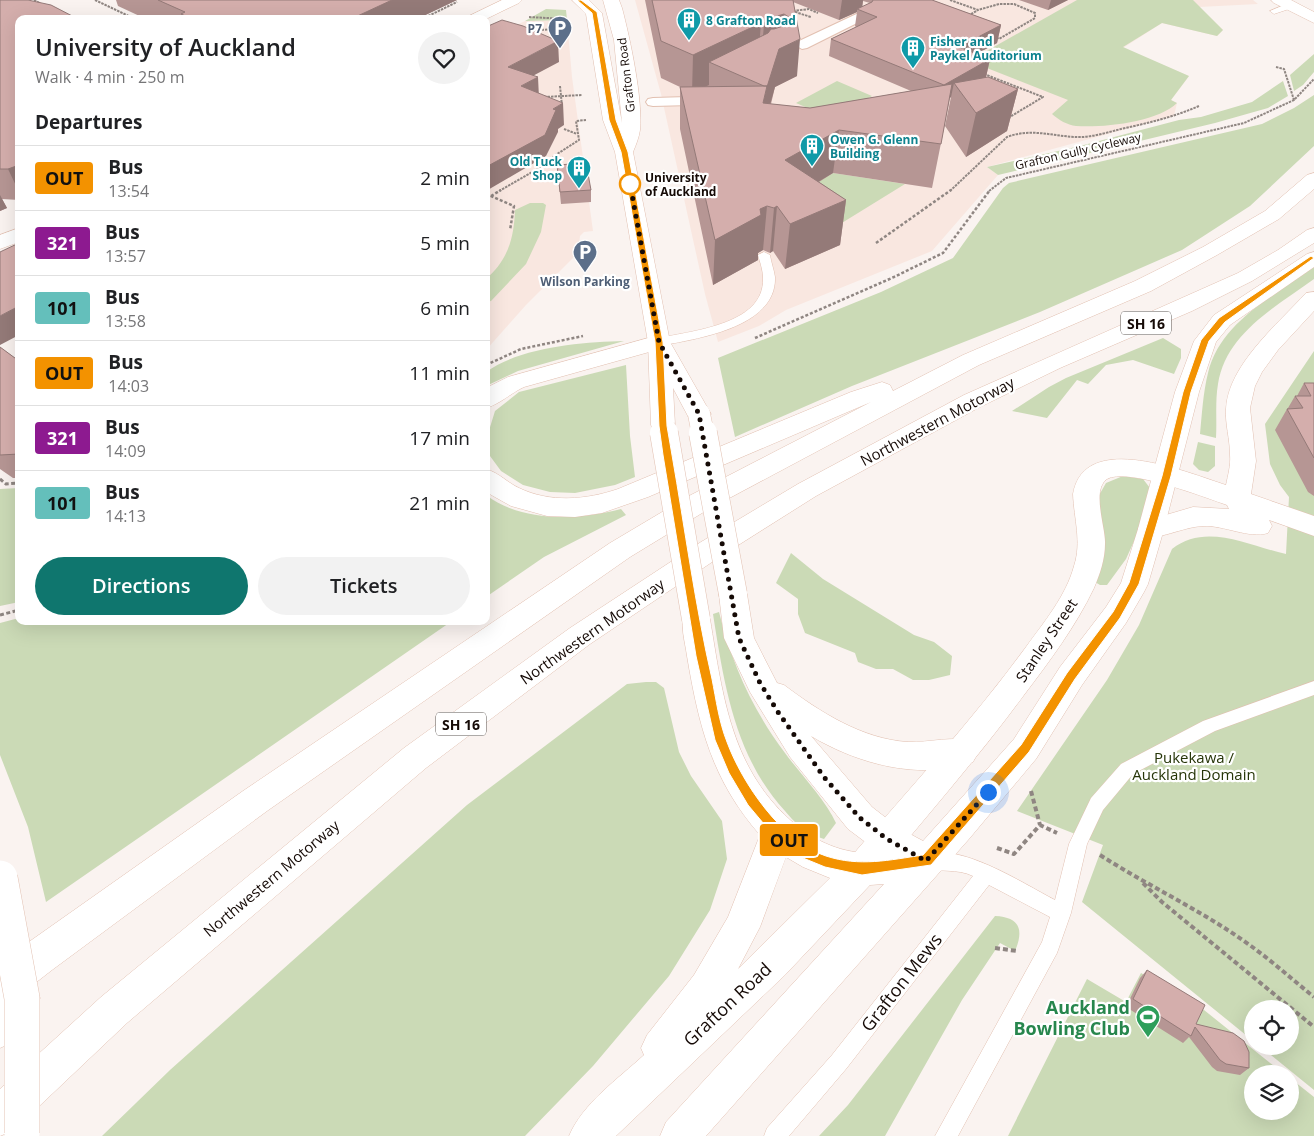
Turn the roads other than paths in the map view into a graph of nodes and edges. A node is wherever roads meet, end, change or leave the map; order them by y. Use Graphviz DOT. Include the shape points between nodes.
graph roads {
  1 [pos="514,0"];
  2 [pos="580,0"];
  3 [pos="611,0"];
  4 [pos="1281,6"];
  5 [pos="866,10"];
  6 [pos="1314,13"];
  7 [pos="483,15"];
  8 [pos="1314,18"];
  9 [pos="802,45"];
  10 [pos="725,83"];
  11 [pos="653,102"];
  12 [pos="624,152"];
  13 [pos="1311,180"];
  14 [pos="1314,234"];
  15 [pos="15,236"];
  16 [pos="0,243"];
  17 [pos="764,256"];
  18 [pos="1314,258"];
  19 [pos="1314,298"];
  20 [pos="659,342"];
  21 [pos="971,360"];
  22 [pos="490,397"];
  23 [pos="1166,476"];
  24 [pos="490,481"];
  25 [pos="1237,498"];
  26 [pos="1216,515"];
  27 [pos="1257,525"];
  28 [pos="1314,526"];
  29 [pos="1151,529"];
  30 [pos="1314,540"];
  31 [pos="760,683"];
  32 [pos="1314,688"];
  33 [pos="962,752"];
  34 [pos="778,832"];
  35 [pos="887,839"];
  36 [pos="926,861"];
  37 [pos="862,869"];
  38 [pos="986,874"];
  39 [pos="0,878"];
  40 [pos="1061,913"];
  41 [pos="7,990"];
  42 [pos="0,1029"];
  43 [pos="0,1116"];
  44 [pos="599,1124"];
  45 [pos="22,1136"];
  46 [pos="680,1136"];
  47 [pos="775,1136"];
  48 [pos="946,1136"];
  1 -- 7 [label="main road"];
  2 -- 12 [label="main road, Grafton Road" via="594,12 612,120"];
  3 -- 12 [label="main road, Grafton Road" via="620,20 631,103 632,128"];
  4 -- 6 [label="main road"];
  4 -- 8 [label="main road"];
  5 -- 9 [label="street"];
  10 -- 11 [label="street" via="691,100"];
  12 -- 20 [label="main road, Grafton Road"];
  13 -- 21 [label="main road, SH 16" via="1272,215 1210,251 1160,277"];
  14 -- 43 [label="main road, Northwestern Motorway / SH 16" via="1245,277 972,401 807,490 580,636 415,758 114,1010"];
  15 -- 16 [label="main road"];
  17 -- 20 [label="lane" via="770,272 768,286 758,307 750,315 722,328"];
  18 -- 23 [label="main road" via="1222,320 1205,340 1187,392"];
  19 -- 25 [label="main road" via="1261,356 1241,391 1239,412 1243,462"];
  20 -- 22 [label="main road" via="516,382"];
  20 -- 31 [label="main road, Grafton Road, bridge" via="699,414 739,638"];
  20 -- 34 [label="main road, Grafton Road, bridge" via="663,426 701,656 720,740 752,801"];
  21 -- 24 [label="main road" via="859,398 604,502 567,508 529,502 504,492"];
  21 -- 41 [label="main road, SH 16" via="698,503 620,550 256,801 39,957"];
  23 -- 25 [label="main road"];
  23 -- 29 [label="main road"];
  23 -- 33 [label="main road, Stanley Street" via="1113,467 1088,480 1086,489 1092,543 1084,581 1045,644"];
  25 -- 26 [label="main road"];
  25 -- 27 [label="main road" via="1240,507"];
  25 -- 28 [label="main road"];
  26 -- 27 [label="main road"];
  26 -- 29 [label="main road" via="1182,518"];
  27 -- 30 [label="main road"];
  29 -- 36 [label="main road" via="1134,584 1116,615 1071,676 1025,749"];
  31 -- 33 [label="main road" via="793,709 840,737 882,751 904,754 926,756"];
  31 -- 35 [label="main road, Grafton Road" via="824,777 860,818"];
  32 -- 40 [label="lane" via="1209,726 1127,769 1097,804 1078,844"];
  33 -- 35 [label="main road, Stanley Street"];
  34 -- 37 [label="main road, Grafton Road" via="807,854 825,862"];
  34 -- 44 [label="main road" via="742,927 707,988"];
  35 -- 36 [label="main road, Grafton Road"];
  35 -- 37 [label="main road, Grafton Road"];
  36 -- 37 [label="main road, Grafton Road"];
  36 -- 38 [label="lane" via="967,864"];
  36 -- 46 [label="main road"];
  37 -- 44 [label="main road, Grafton Road" via="772,962"];
  38 -- 40 [label="lane"];
  38 -- 47 [label="lane, Grafton Mews" via="839,1062"];
  39 -- 41 [label="main road, bridge"];
  40 -- 48 [label="lane" via="1050,946"];
  41 -- 42 [label="main road"];
  41 -- 45 [label="main road, bridge"];
}
